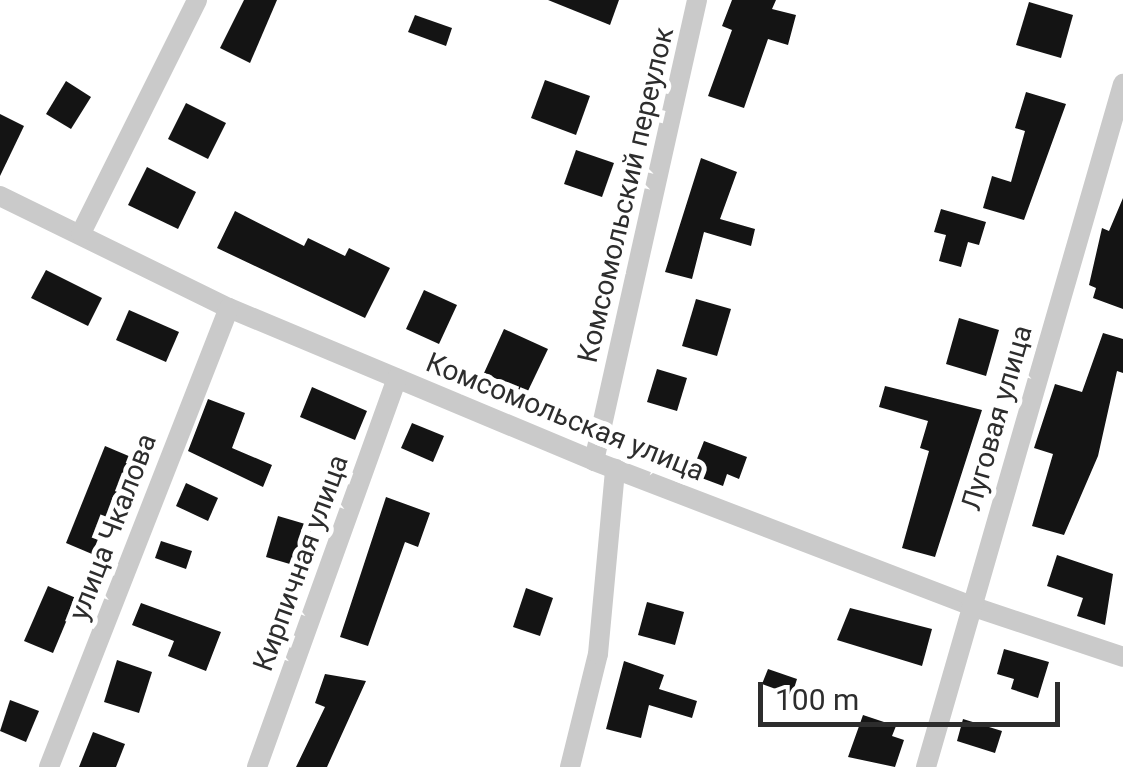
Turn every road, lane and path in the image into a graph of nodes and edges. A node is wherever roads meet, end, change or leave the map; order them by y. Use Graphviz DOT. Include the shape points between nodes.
graph roads {
  1 [pos="197,0"];
  2 [pos="698,0"];
  3 [pos="1123,84"];
  4 [pos="0,196"];
  5 [pos="82,234"];
  6 [pos="229,308"];
  7 [pos="397,378"];
  8 [pos="594,461"];
  9 [pos="616,469"];
  10 [pos="970,606"];
  11 [pos="1123,657"];
  12 [pos="49,767"];
  13 [pos="257,767"];
  14 [pos="570,767"];
  15 [pos="926,767"];
  1 -- 5 [label="street"];
  2 -- 8 [label="street, Комсомольский переулок"];
  3 -- 10 [label="street, Луговая улица"];
  4 -- 5 [label="street, Комсомольская улица"];
  5 -- 6 [label="street, Комсомольская улица"];
  6 -- 7 [label="street, Комсомольская улица"];
  6 -- 12 [label="street, улица Чкалова"];
  7 -- 8 [label="street, Комсомольская улица"];
  7 -- 13 [label="street, Кирпичная улица"];
  8 -- 9 [label="street, Комсомольская улица"];
  9 -- 10 [label="street, Комсомольская улица"];
  9 -- 14 [label="street" via="598,654"];
  10 -- 11 [label="street, Комсомольская улица"];
  10 -- 15 [label="street, Луговая улица"];
}
